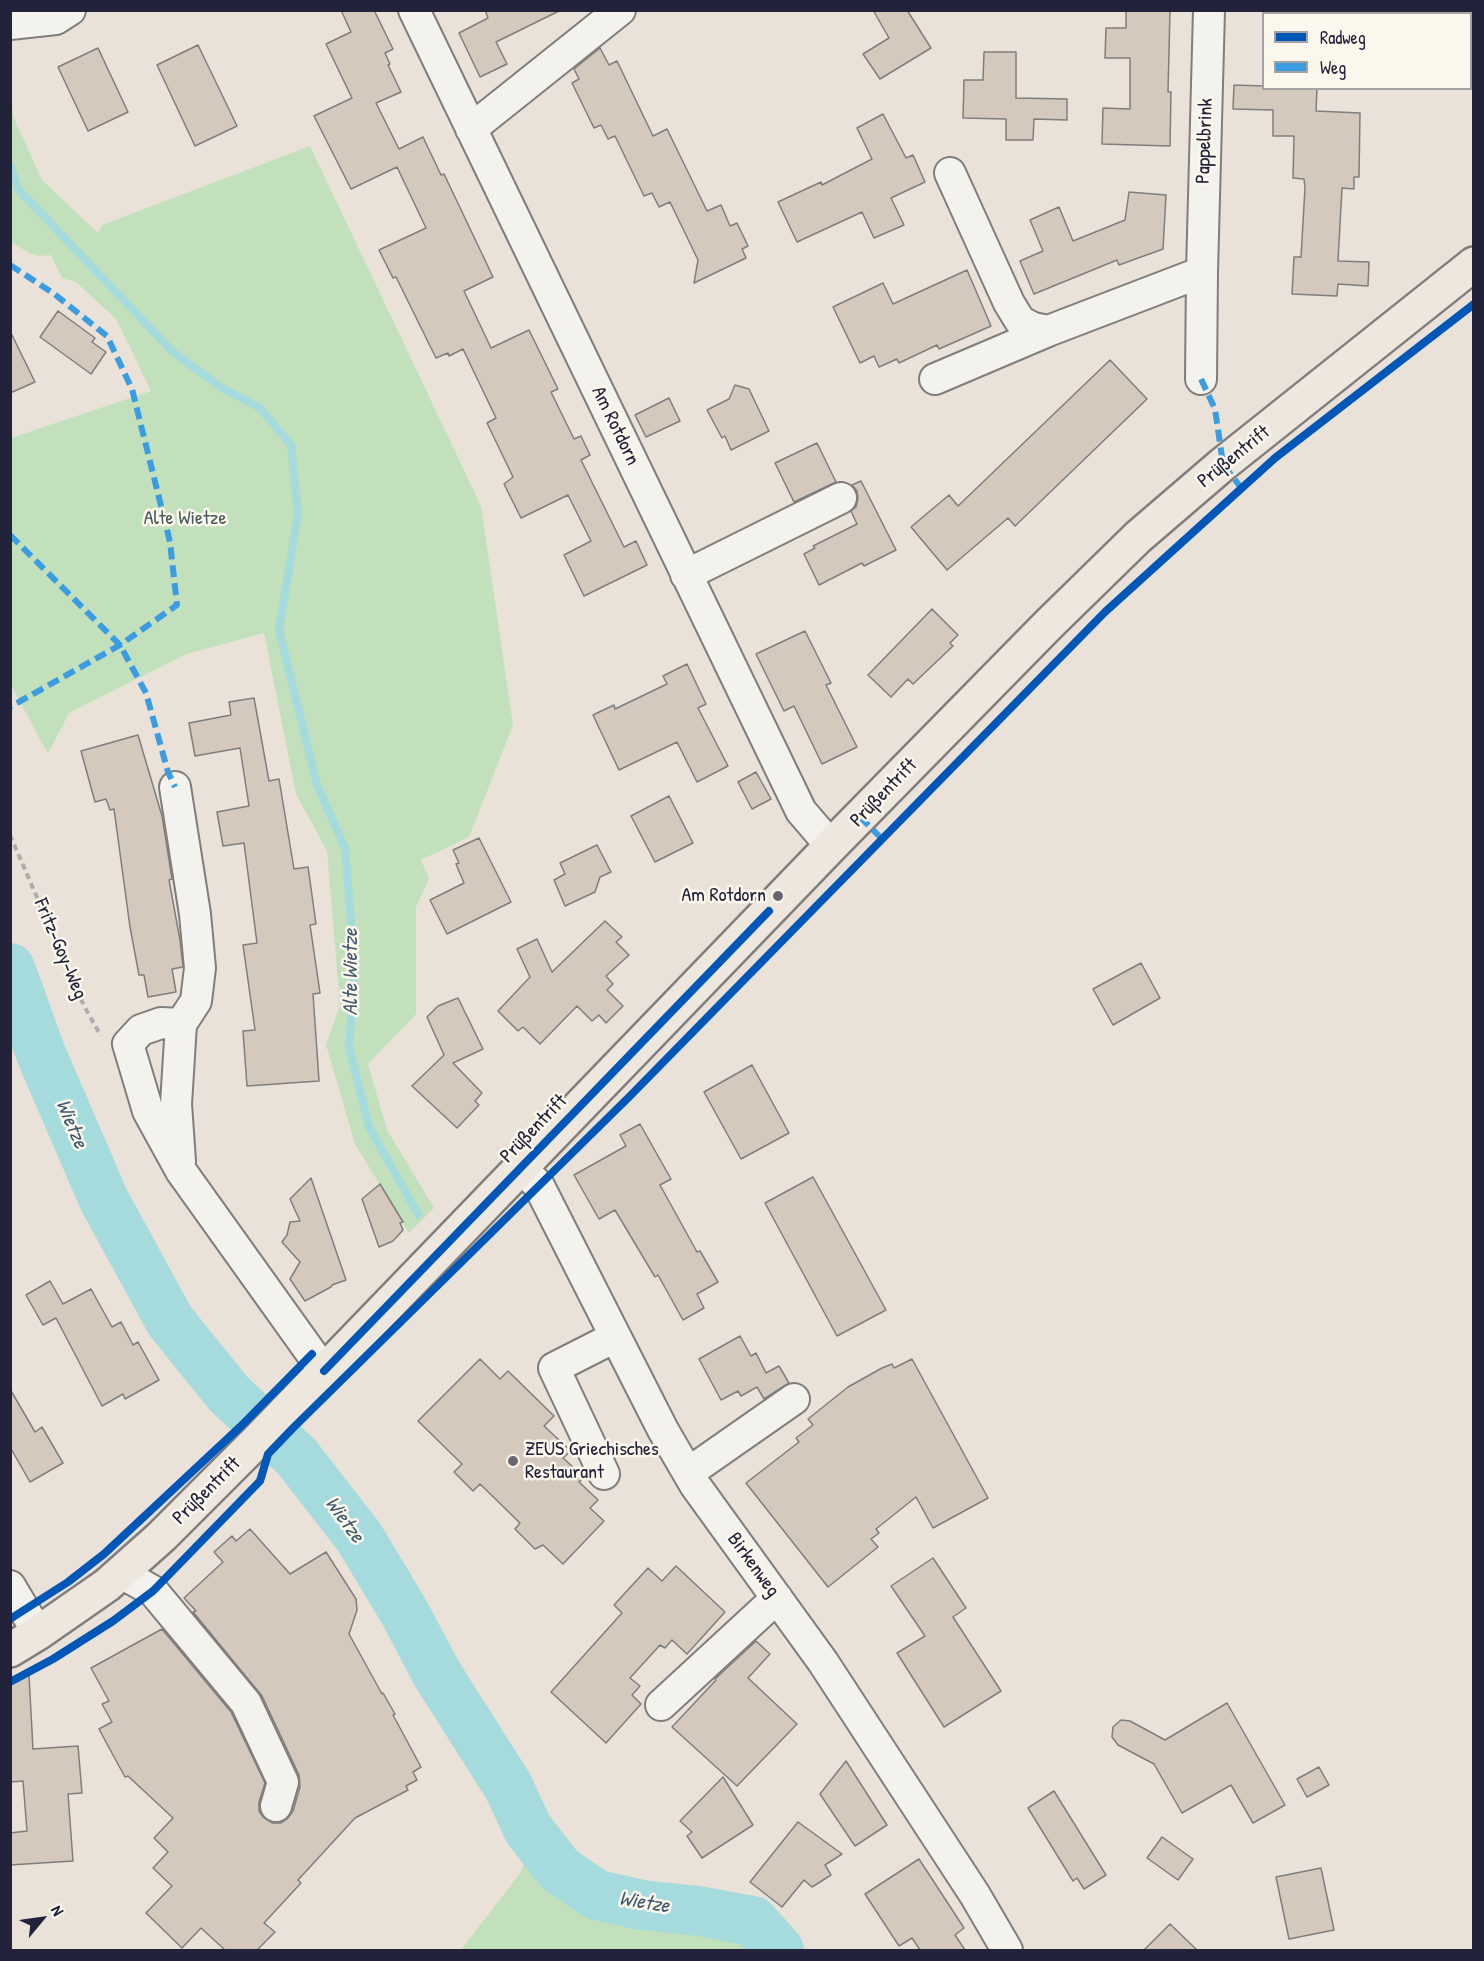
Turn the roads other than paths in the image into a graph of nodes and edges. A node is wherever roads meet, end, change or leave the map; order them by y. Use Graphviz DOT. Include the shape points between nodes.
graph roads {
  1 [pos="70,10"];
  2 [pos="414,10"];
  3 [pos="620,10"];
  4 [pos="1209,10"];
  5 [pos="10,24"];
  6 [pos="471,129"];
  7 [pos="950,173"];
  8 [pos="1473,264"];
  9 [pos="1202,272"];
  10 [pos="1048,331"];
  11 [pos="935,379"];
  12 [pos="1201,379"];
  13 [pos="844,506"];
  14 [pos="690,582"];
  15 [pos="175,787"];
  16 [pos="831,846"];
  17 [pos="181,1024"];
  18 [pos="521,1167"];
  19 [pos="181,1171"];
  20 [pos="615,1336"];
  21 [pos="324,1371"];
  22 [pos="794,1399"];
  23 [pos="688,1473"];
  24 [pos="604,1474"];
  25 [pos="121,1573"];
  26 [pos="10,1586"];
  27 [pos="777,1598"];
  28 [pos="38,1633"];
  29 [pos="10,1650"];
  30 [pos="661,1705"];
  31 [pos="276,1806"];
  32 [pos="1007,1950"];
  1 -- 5 [label="street" via="56,19"];
  2 -- 6 [label="street, Am Rotdorn"];
  3 -- 6 [label="street"];
  4 -- 9 [label="street, Pappelbrink"];
  6 -- 14 [label="street, Am Rotdorn"];
  7 -- 10 [label="street" via="1020,321"];
  8 -- 16 [label="main road, Prüßentrift" via="1138,537"];
  9 -- 10 [label="street"];
  9 -- 12 [label="street, Pappelbrink"];
  10 -- 11 [label="street"];
  13 -- 14 [label="street"];
  14 -- 16 [label="street, Am Rotdorn" via="801,811"];
  15 -- 17 [label="street" via="200,968 196,1001"];
  16 -- 18 [label="main road, Prüßentrift"];
  17 -- 19 [label="street" via="176,1104"];
  17 -- 19 [label="street" via="161,1023 141,1030 128,1044 148,1111"];
  18 -- 20 [label="street, Birkenweg" via="539,1186"];
  18 -- 21 [label="main road, Prüßentrift"];
  19 -- 21 [label="street"];
  20 -- 23 [label="street, Birkenweg"];
  20 -- 24 [label="street" via="554,1368"];
  21 -- 25 [label="main road, Prüßentrift"];
  22 -- 23 [label="street"];
  23 -- 27 [label="street, Birkenweg"];
  25 -- 28 [label="main road, Prüßentrift"];
  25 -- 31 [label="street" via="153,1591 246,1703 283,1782"];
  26 -- 28 [label="street"];
  27 -- 30 [label="street"];
  27 -- 32 [label="street, Birkenweg" via="842,1691"];
  28 -- 29 [label="main road, Prüßentrift"];
}
